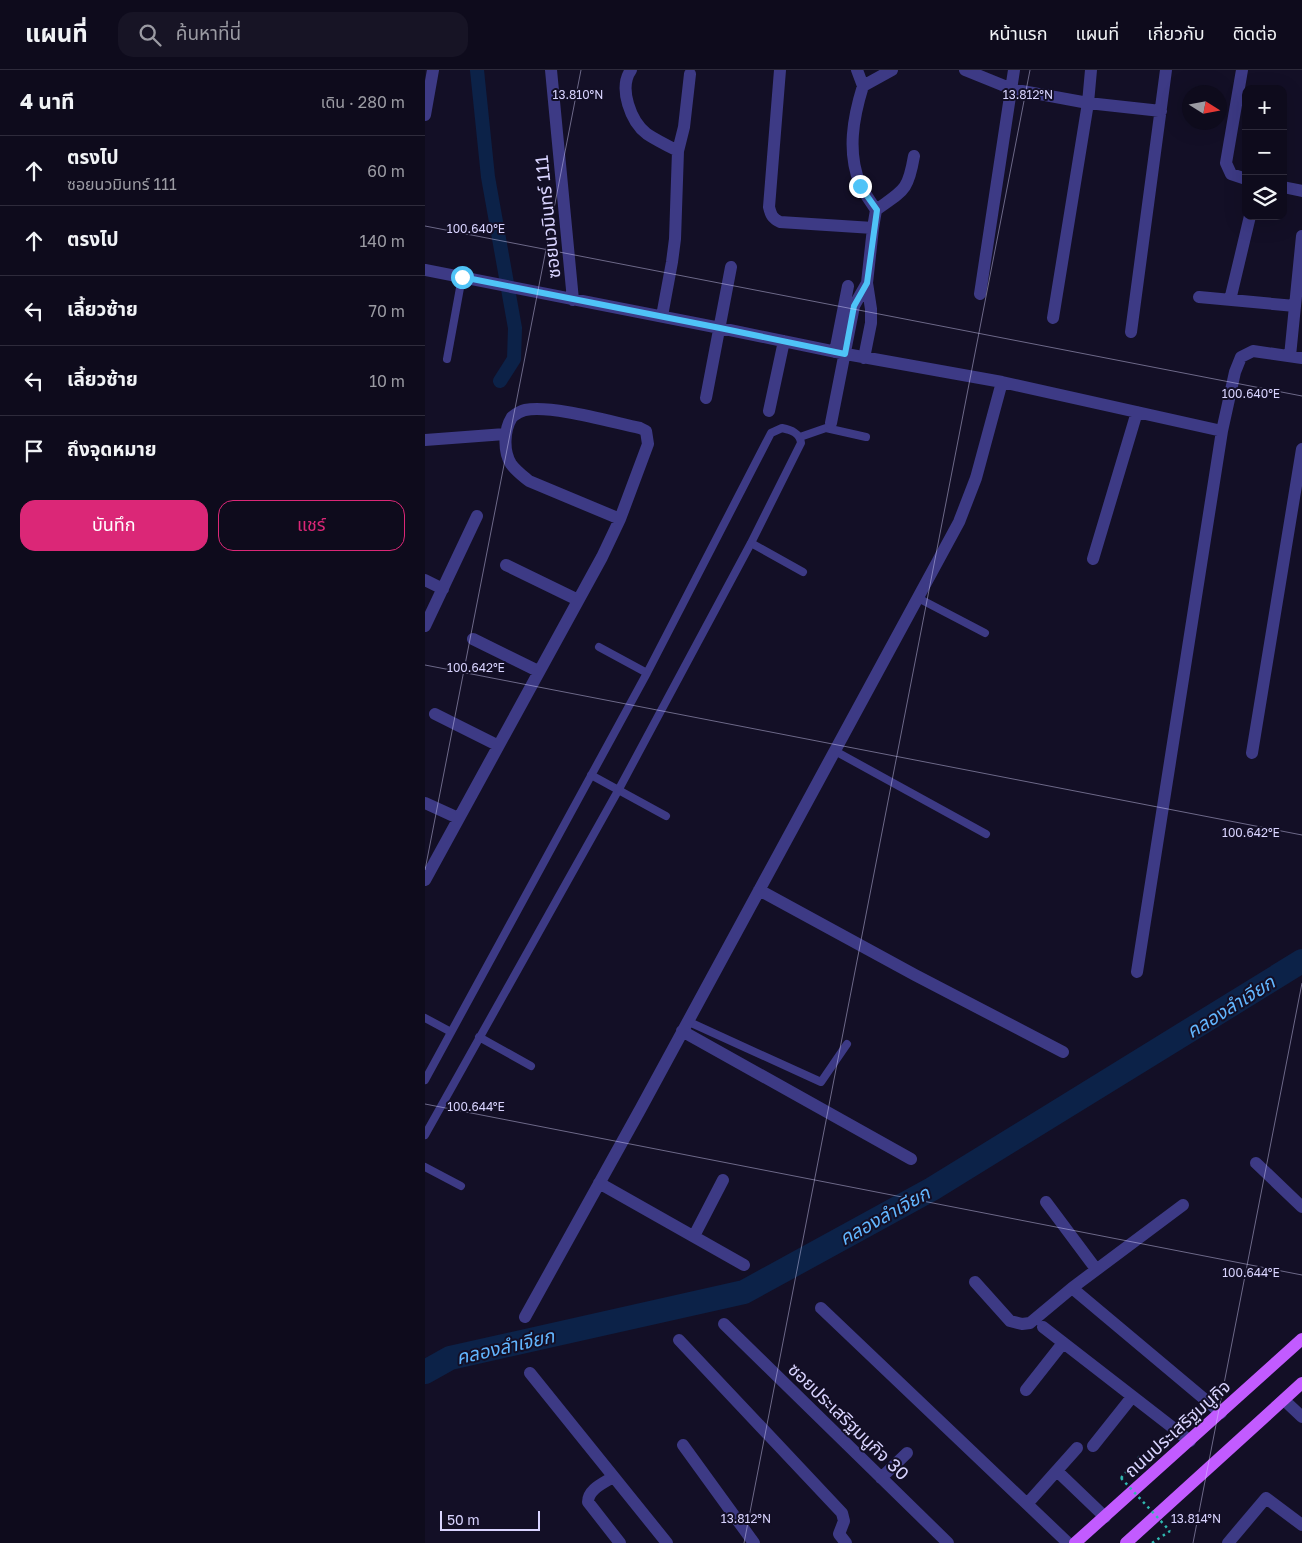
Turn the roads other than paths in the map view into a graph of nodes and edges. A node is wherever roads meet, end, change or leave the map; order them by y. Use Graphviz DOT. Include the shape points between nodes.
graph roads {
  1 [pos="433,70"];
  2 [pos="551,70"];
  3 [pos="631,70"];
  4 [pos="780,70"];
  5 [pos="857,70"];
  6 [pos="892,70"];
  7 [pos="965,70"];
  8 [pos="1014,70"];
  9 [pos="1091,70"];
  10 [pos="1166,70"];
  11 [pos="1242,70"];
  12 [pos="691,74"];
  13 [pos="863,86"];
  14 [pos="1012,89"];
  15 [pos="1088,103"];
  16 [pos="1161,112"];
  17 [pos="425,115"];
  18 [pos="678,152"];
  19 [pos="914,156"];
  20 [pos="1242,178"];
  21 [pos="1287,188"];
  22 [pos="1302,191"];
  23 [pos="877,210"];
  24 [pos="1250,220"];
  25 [pos="873,228"];
  26 [pos="1302,236"];
  27 [pos="731,267"];
  28 [pos="425,270"];
  29 [pos="462,277"];
  30 [pos="867,283"];
  31 [pos="848,286"];
  32 [pos="979,294"];
  33 [pos="1199,297"];
  34 [pos="573,300"];
  35 [pos="1230,300"];
  36 [pos="1295,306"];
  37 [pos="662,316"];
  38 [pos="1053,318"];
  39 [pos="720,328"];
  40 [pos="1131,332"];
  41 [pos="784,341"];
  42 [pos="840,353"];
  43 [pos="1296,357"];
  44 [pos="864,358"];
  45 [pos="447,359"];
  46 [pos="1001,382"];
  47 [pos="706,398"];
  48 [pos="769,411"];
  49 [pos="1137,412"];
  50 [pos="831,423"];
  51 [pos="1222,431"];
  52 [pos="505,434"];
  53 [pos="800,437"];
  54 [pos="866,437"];
  55 [pos="425,440"];
  56 [pos="1302,449"];
  57 [pos="477,516"];
  58 [pos="620,520"];
  59 [pos="751,543"];
  60 [pos="1093,559"];
  61 [pos="506,565"];
  62 [pos="803,572"];
  63 [pos="425,580"];
  64 [pos="443,589"];
  65 [pos="918,598"];
  66 [pos="579,600"];
  67 [pos="425,626"];
  68 [pos="985,632"];
  69 [pos="473,639"];
  70 [pos="599,647"];
  71 [pos="538,671"];
  72 [pos="647,673"];
  73 [pos="435,714"];
  74 [pos="497,745"];
  75 [pos="835,751"];
  76 [pos="1252,753"];
  77 [pos="591,775"];
  78 [pos="619,790"];
  79 [pos="425,802"];
  80 [pos="666,816"];
  81 [pos="458,818"];
  82 [pos="986,834"];
  83 [pos="425,880"];
  84 [pos="759,890"];
  85 [pos="1137,972"];
  86 [pos="425,1018"];
  87 [pos="685,1026"];
  88 [pos="451,1032"];
  89 [pos="479,1037"];
  90 [pos="847,1044"];
  91 [pos="1063,1052"];
  92 [pos="531,1066"];
  93 [pos="425,1080"];
  94 [pos="425,1134"];
  95 [pos="911,1159"];
  96 [pos="1256,1163"];
  97 [pos="425,1167"];
  98 [pos="723,1180"];
  99 [pos="599,1183"];
  100 [pos="461,1186"];
  101 [pos="1047,1202"];
  102 [pos="1183,1205"];
  103 [pos="1302,1207"];
  104 [pos="694,1236"];
  105 [pos="744,1265"];
  106 [pos="1097,1269"];
  107 [pos="975,1282"];
  108 [pos="1072,1288"];
  109 [pos="821,1308"];
  110 [pos="525,1317"];
  111 [pos="724,1324"];
  112 [pos="1043,1327"];
  113 [pos="1302,1339"];
  114 [pos="679,1340"];
  115 [pos="1063,1343"];
  116 [pos="530,1373"];
  117 [pos="1302,1383"];
  118 [pos="1026,1390"];
  119 [pos="1132,1397"];
  120 [pos="1284,1400"];
  121 [pos="1221,1414"];
  122 [pos="1302,1417"];
  123 [pos="1190,1441"];
  124 [pos="683,1445"];
  125 [pos="1093,1446"];
  126 [pos="1077,1448"];
  127 [pos="907,1454"];
  128 [pos="1057,1471"];
  129 [pos="613,1477"];
  130 [pos="881,1478"];
  131 [pos="1027,1504"];
  132 [pos="1105,1517"];
  133 [pos="1302,1525"];
  134 [pos="620,1543"];
  135 [pos="667,1543"];
  136 [pos="755,1543"];
  137 [pos="846,1543"];
  138 [pos="949,1543"];
  139 [pos="1068,1543"];
  140 [pos="1075,1543"];
  141 [pos="1126,1543"];
  142 [pos="1228,1543"];
  1 -- 17 [label="street"];
  2 -- 34 [label="street, ซอยนวมินทร์ 111"];
  3 -- 18 [label="street" via="625,89 629,108 637,123 646,133"];
  4 -- 25 [label="street" via="769,207 771,216 780,222"];
  5 -- 13 [label="street"];
  6 -- 13 [label="street"];
  7 -- 14 [label="street"];
  8 -- 14 [label="street"];
  9 -- 15 [label="street"];
  10 -- 16 [label="street"];
  11 -- 20 [label="street" via="1226,163 1231,174"];
  12 -- 18 [label="street"];
  13 -- 23 [label="street" via="851,142 853,163 860,186"];
  14 -- 15 [label="street"];
  14 -- 32 [label="street"];
  15 -- 16 [label="street"];
  15 -- 38 [label="street"];
  16 -- 40 [label="street"];
  18 -- 37 [label="street" via="675,239"];
  19 -- 23 [label="street" via="910,179 902,191"];
  21 -- 22 [label="street"];
  23 -- 25 [label="street"];
  24 -- 35 [label="street"];
  25 -- 30 [label="street"];
  26 -- 36 [label="street"];
  27 -- 39 [label="street"];
  28 -- 29 [label="street, ซอยนวมินทร์ 111"];
  29 -- 34 [label="street, ซอยนวมินทร์ 111"];
  29 -- 45 [label="lane"];
  30 -- 42 [label="street" via="854,306"];
  30 -- 44 [label="street" via="871,309"];
  31 -- 42 [label="street"];
  33 -- 35 [label="street"];
  34 -- 37 [label="street"];
  35 -- 36 [label="street"];
  36 -- 43 [label="street"];
  37 -- 39 [label="street"];
  39 -- 41 [label="street"];
  39 -- 47 [label="street"];
  41 -- 42 [label="street"];
  41 -- 48 [label="street"];
  42 -- 44 [label="street"];
  42 -- 50 [label="street"];
  43 -- 51 [label="street" via="1253,351 1241,357"];
  44 -- 46 [label="street"];
  46 -- 49 [label="street"];
  46 -- 65 [label="street" via="976,478 959,522"];
  49 -- 51 [label="street"];
  49 -- 60 [label="street"];
  51 -- 85 [label="street"];
  52 -- 55 [label="street"];
  52 -- 58 [label="street" via="511,463 529,481"];
  52 -- 58 [label="street" via="511,417 524,410 535,409 646,431 646,452"];
  53 -- 54 [label="lane" via="826,428"];
  53 -- 59 [label="lane" via="801,443"];
  53 -- 72 [label="lane" via="782,428 771,433"];
  56 -- 76 [label="street"];
  57 -- 64 [label="street"];
  58 -- 66 [label="street"];
  59 -- 62 [label="lane"];
  59 -- 78 [label="lane"];
  61 -- 66 [label="street"];
  63 -- 64 [label="street"];
  64 -- 67 [label="street"];
  65 -- 68 [label="lane"];
  65 -- 75 [label="street"];
  66 -- 71 [label="street"];
  69 -- 71 [label="street"];
  70 -- 72 [label="lane"];
  71 -- 74 [label="street"];
  72 -- 77 [label="lane"];
  73 -- 74 [label="street"];
  74 -- 81 [label="street"];
  75 -- 82 [label="lane"];
  75 -- 84 [label="street"];
  77 -- 78 [label="lane"];
  77 -- 88 [label="lane"];
  78 -- 80 [label="lane"];
  78 -- 89 [label="lane"];
  79 -- 81 [label="street"];
  81 -- 83 [label="street"];
  84 -- 87 [label="street"];
  84 -- 91 [label="street"];
  86 -- 88 [label="lane"];
  87 -- 90 [label="lane" via="821,1082"];
  87 -- 95 [label="street"];
  87 -- 99 [label="street"];
  88 -- 93 [label="lane"];
  89 -- 92 [label="lane"];
  89 -- 94 [label="lane"];
  96 -- 103 [label="street"];
  97 -- 100 [label="lane"];
  98 -- 104 [label="street"];
  99 -- 104 [label="street"];
  99 -- 110 [label="street"];
  101 -- 106 [label="street"];
  102 -- 106 [label="street"];
  104 -- 105 [label="street"];
  106 -- 108 [label="street"];
  107 -- 108 [label="street" via="1010,1321 1021,1324 1030,1323"];
  108 -- 121 [label="street"];
  109 -- 131 [label="street"];
  111 -- 130 [label="street, ซอยประเสริฐมนูกิจ 30"];
  112 -- 115 [label="street"];
  113 -- 121 [label="main road, ถนนประเสริฐมนูกิจ"];
  114 -- 137 [label="street" via="842,1513 844,1519 839,1534"];
  115 -- 118 [label="street"];
  115 -- 119 [label="street"];
  116 -- 129 [label="street"];
  117 -- 120 [label="main road"];
  119 -- 123 [label="street"];
  119 -- 125 [label="street"];
  120 -- 122 [label="street"];
  120 -- 141 [label="main road"];
  121 -- 123 [label="main road, ถนนประเสริฐมนูกิจ"];
  123 -- 132 [label="main road, ถนนประเสริฐมนูกิจ"];
  124 -- 136 [label="street"];
  126 -- 128 [label="street"];
  127 -- 130 [label="street"];
  128 -- 131 [label="street"];
  128 -- 132 [label="street"];
  129 -- 134 [label="street" via="591,1492 588,1502"];
  129 -- 135 [label="street"];
  130 -- 138 [label="street, ซอยประเสริฐมนูกิจ 30"];
  131 -- 139 [label="street"];
  132 -- 140 [label="main road, ถนนประเสริฐมนูกิจ"];
  133 -- 142 [label="street" via="1266,1498"];
}
